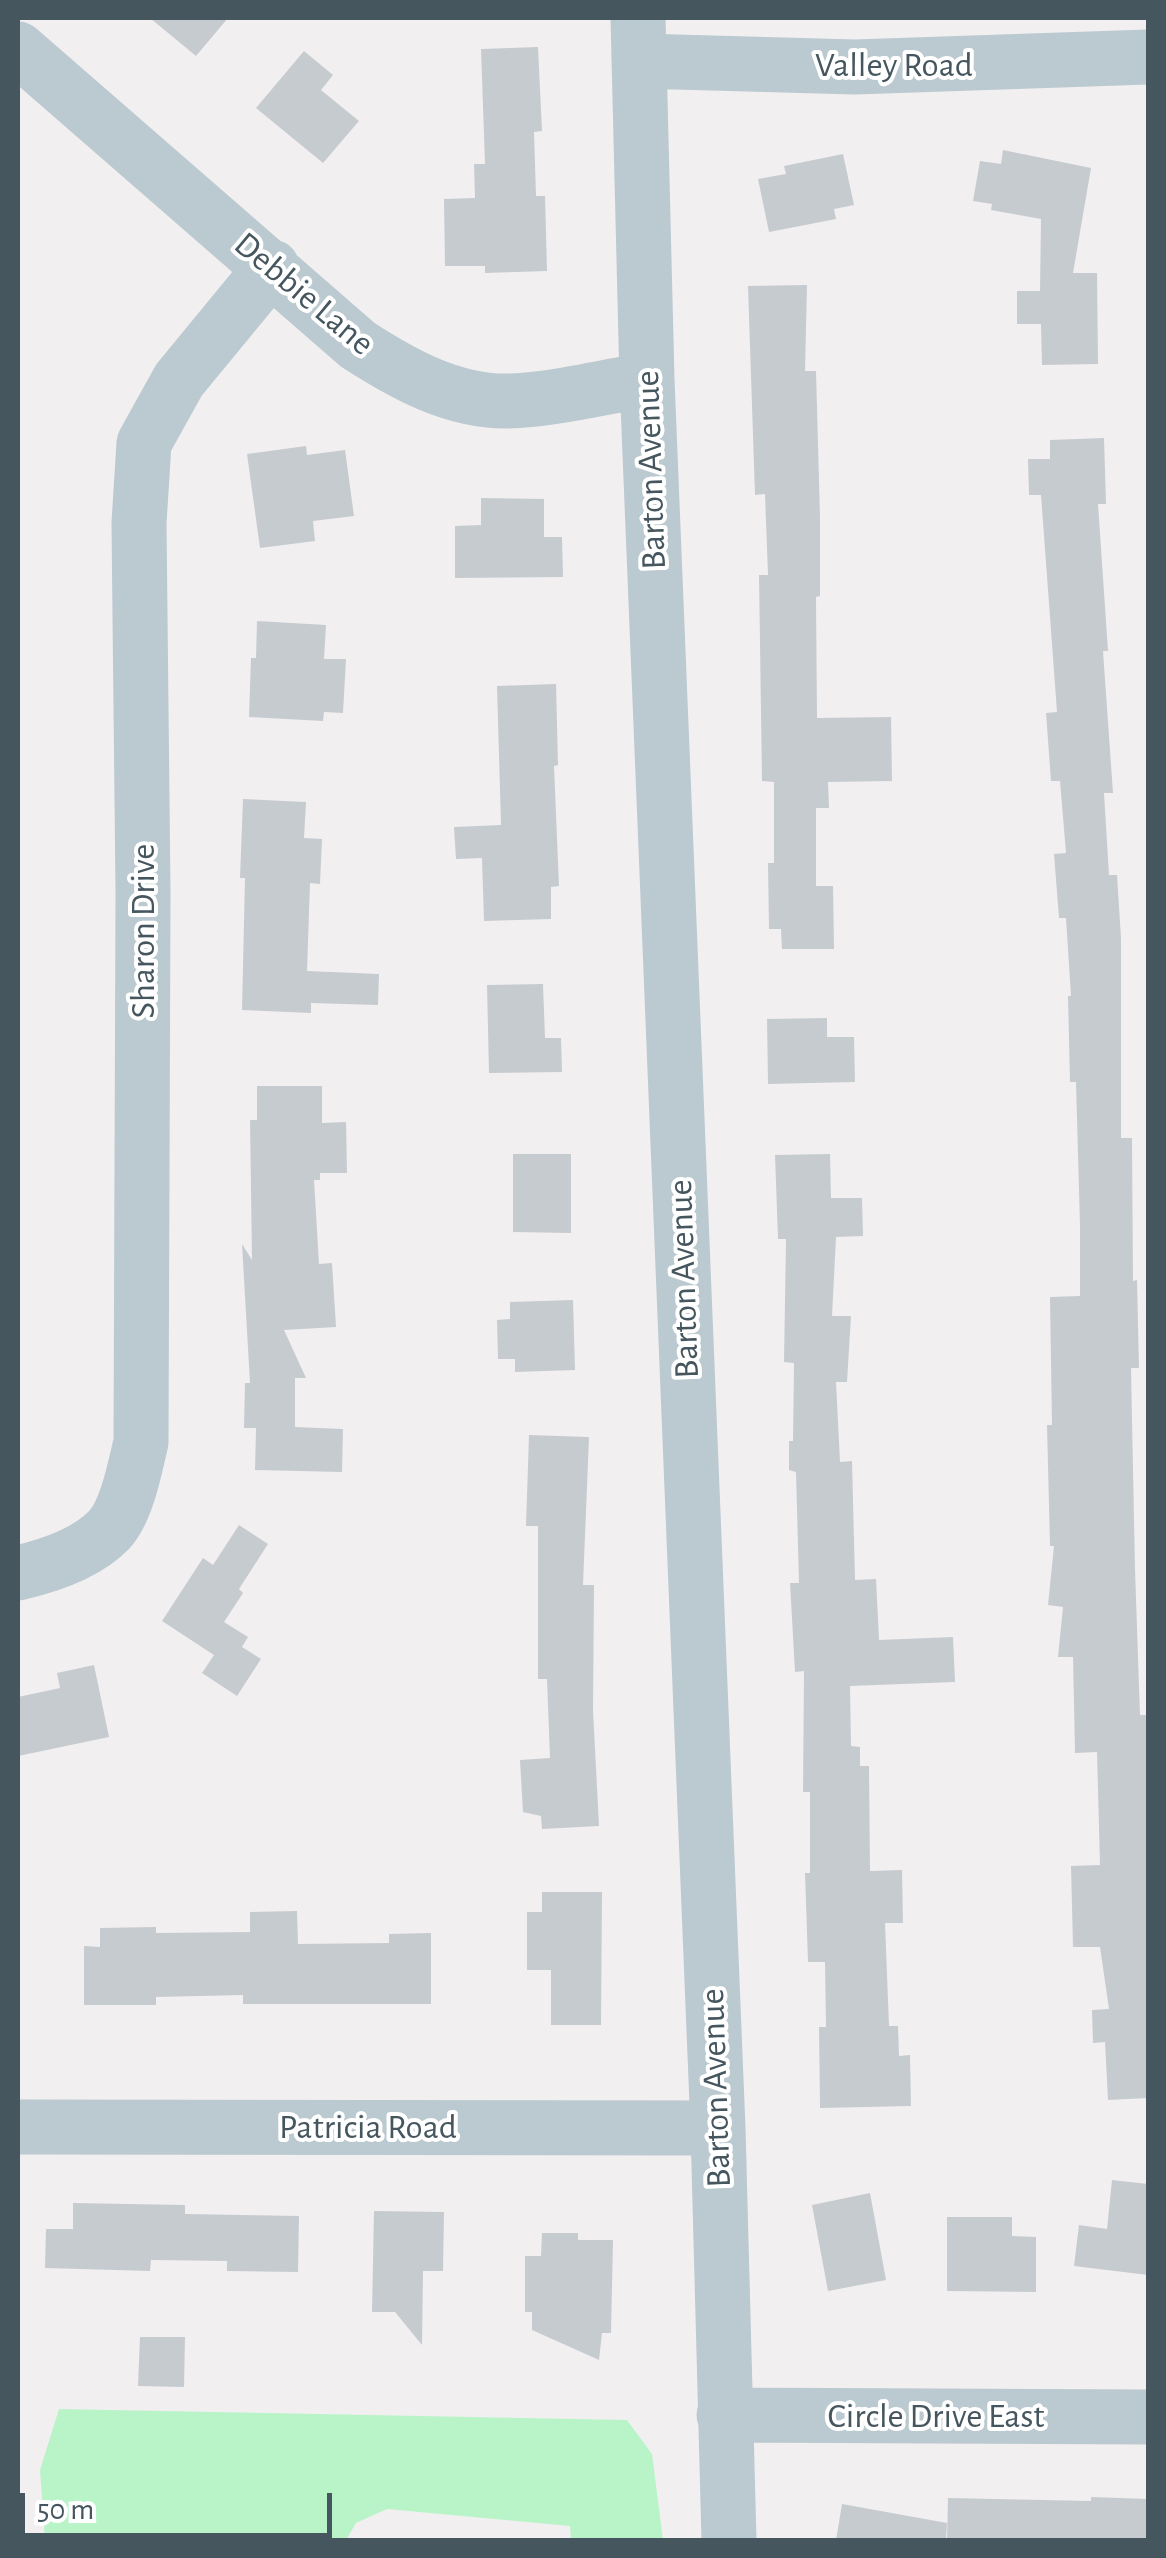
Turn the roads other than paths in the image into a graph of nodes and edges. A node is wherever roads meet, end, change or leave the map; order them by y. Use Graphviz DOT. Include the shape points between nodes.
graph roads {
  1 [pos="639,39"];
  2 [pos="18,49"];
  3 [pos="1148,56"];
  4 [pos="272,267"];
  5 [pos="647,380"];
  6 [pos="18,1573"];
  7 [pos="18,2127"];
  8 [pos="718,2128"];
  9 [pos="724,2416"];
  10 [pos="1148,2417"];
  11 [pos="729,2540"];
  1 -- 3 [label="street, Valley Road" via="855,67"];
  1 -- 5 [label="street, Barton Avenue"];
  2 -- 4 [label="street, Debbie Lane"];
  4 -- 5 [label="street, Debbie Lane" via="358,344 405,375 460,394 508,401"];
  4 -- 6 [label="street, Sharon Drive" via="178,380 144,443 141,1442 110,1529 72,1555"];
  5 -- 8 [label="street, Barton Avenue"];
  7 -- 8 [label="street, Patricia Road"];
  8 -- 9 [label="street, Barton Avenue"];
  9 -- 10 [label="street, Circle Drive East"];
  9 -- 11 [label="street, Barton Avenue"];
}
